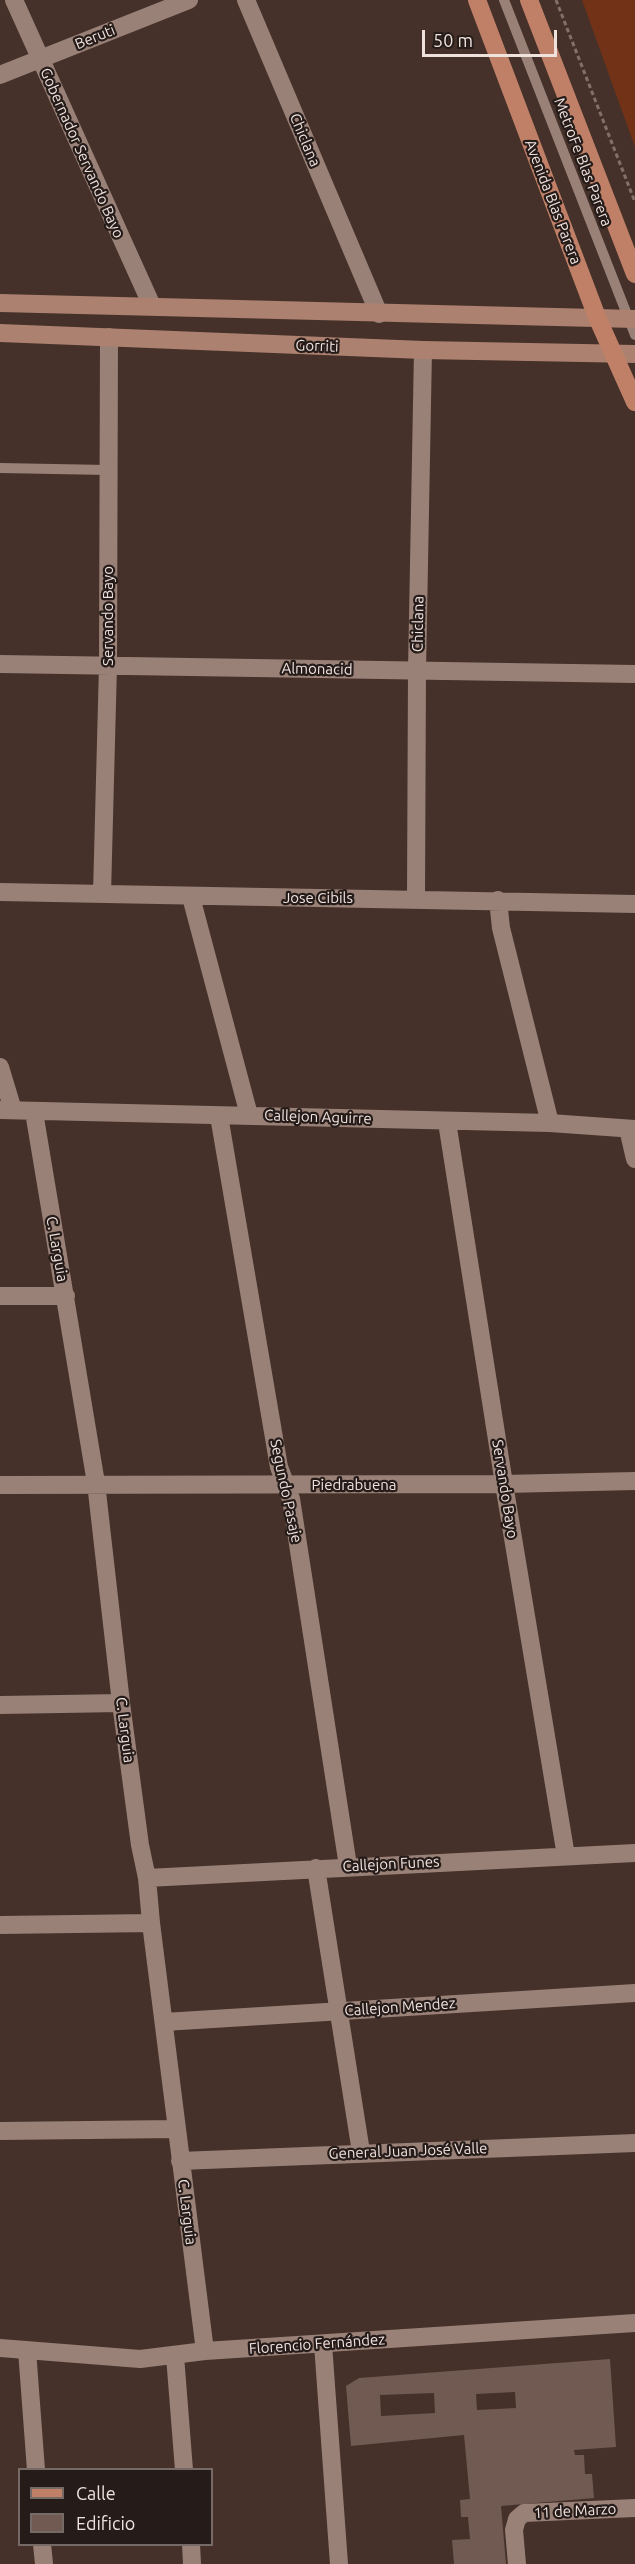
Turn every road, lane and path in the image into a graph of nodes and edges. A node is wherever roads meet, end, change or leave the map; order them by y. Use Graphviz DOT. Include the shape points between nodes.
graph roads {
  1 [pos="14,0"];
  2 [pos="189,0"];
  3 [pos="246,0"];
  4 [pos="477,0"];
  5 [pos="504,0"];
  6 [pos="529,0"];
  7 [pos="556,0"];
  8 [pos="39,59"];
  9 [pos="0,75"];
  10 [pos="635,202"];
  11 [pos="635,274"];
  12 [pos="0,303"];
  13 [pos="152,306"];
  14 [pos="379,314"];
  15 [pos="597,317"];
  16 [pos="633,324"];
  17 [pos="0,333"];
  18 [pos="109,337"];
  19 [pos="423,350"];
  20 [pos="616,354"];
  21 [pos="635,354"];
  22 [pos="635,402"];
  23 [pos="0,468"];
  24 [pos="108,470"];
  25 [pos="0,664"];
  26 [pos="108,665"];
  27 [pos="417,671"];
  28 [pos="635,674"];
  29 [pos="0,892"];
  30 [pos="102,894"];
  31 [pos="191,897"];
  32 [pos="416,898"];
  33 [pos="498,900"];
  34 [pos="635,904"];
  35 [pos="0,1069"];
  36 [pos="6,1110"];
  37 [pos="34,1112"];
  38 [pos="249,1115"];
  39 [pos="219,1116"];
  40 [pos="447,1122"];
  41 [pos="550,1123"];
  42 [pos="632,1129"];
  43 [pos="635,1160"];
  44 [pos="0,1296"];
  45 [pos="66,1296"];
  46 [pos="635,1481"];
  47 [pos="96,1483"];
  48 [pos="504,1484"];
  49 [pos="0,1485"];
  50 [pos="285,1485"];
  51 [pos="121,1703"];
  52 [pos="0,1705"];
  53 [pos="635,1852"];
  54 [pos="566,1856"];
  55 [pos="348,1866"];
  56 [pos="316,1868"];
  57 [pos="147,1878"];
  58 [pos="151,1923"];
  59 [pos="0,1925"];
  60 [pos="635,1993"];
  61 [pos="337,2011"];
  62 [pos="164,2022"];
  63 [pos="176,2128"];
  64 [pos="0,2131"];
  65 [pos="635,2143"];
  66 [pos="361,2152"];
  67 [pos="180,2161"];
  68 [pos="635,2323"];
  69 [pos="323,2344"];
  70 [pos="0,2348"];
  71 [pos="27,2350"];
  72 [pos="205,2351"];
  73 [pos="175,2356"];
  74 [pos="36,2468"];
  75 [pos="184,2468"];
  76 [pos="635,2508"];
  77 [pos="42,2546"];
  78 [pos="191,2546"];
  79 [pos="44,2564"];
  80 [pos="192,2564"];
  81 [pos="339,2564"];
  82 [pos="517,2564"];
  1 -- 8 [label="street, Gobernador Servando Bayo"];
  2 -- 8 [label="street, Beruti"];
  3 -- 14 [label="street, Chiclana"];
  4 -- 15 [label="main road, Avenida Blas Parera"];
  5 -- 16 [label="lane, MetroFe Blas Parera"];
  6 -- 11 [label="main road"];
  7 -- 10 [label="path"];
  8 -- 9 [label="street, Beruti"];
  8 -- 13 [label="street, Gobernador Servando Bayo"];
  12 -- 13 [label="main road"];
  13 -- 14 [label="main road"];
  14 -- 15 [label="main road"];
  15 -- 16 [label="main road"];
  15 -- 20 [label="main road, Avenida Blas Parera"];
  17 -- 18 [label="main road, Gorriti"];
  18 -- 19 [label="main road, Gorriti"];
  18 -- 24 [label="street, Servando Bayo"];
  19 -- 20 [label="main road, Gorriti"];
  19 -- 27 [label="street, Chiclana"];
  20 -- 21 [label="main road, Gorriti"];
  20 -- 22 [label="main road, Avenida Blas Parera"];
  23 -- 24 [label="lane"];
  24 -- 26 [label="street, Servando Bayo"];
  25 -- 26 [label="street, Almonacid"];
  26 -- 27 [label="street, Almonacid"];
  26 -- 30 [label="street, Servando Bayo"];
  27 -- 28 [label="street, Almonacid"];
  27 -- 32 [label="street, Chiclana"];
  29 -- 30 [label="street, Jose Cibils"];
  30 -- 31 [label="street, Jose Cibils"];
  31 -- 32 [label="street, Jose Cibils"];
  31 -- 38 [label="street"];
  32 -- 33 [label="street, Jose Cibils"];
  33 -- 34 [label="street, Jose Cibils"];
  33 -- 41 [label="street" via="501,928"];
  35 -- 36 [label="street"];
  36 -- 37 [label="street, Callejon Aguirre"];
  37 -- 39 [label="street, Callejon Aguirre"];
  37 -- 45 [label="street, C. Larguia"];
  38 -- 39 [label="street, Callejon Aguirre"];
  38 -- 40 [label="street, Callejon Aguirre"];
  39 -- 50 [label="street, Segundo Pasaje"];
  40 -- 41 [label="street, Callejon Aguirre"];
  40 -- 48 [label="street, Servando Bayo"];
  41 -- 42 [label="street, Callejon Aguirre"];
  42 -- 43 [label="street"];
  44 -- 45 [label="street"];
  45 -- 47 [label="street, C. Larguia"];
  46 -- 48 [label="street, Piedrabuena"];
  47 -- 49 [label="street, Piedrabuena"];
  47 -- 50 [label="street, Piedrabuena"];
  47 -- 51 [label="street, C. Larguia"];
  48 -- 50 [label="street, Piedrabuena"];
  48 -- 54 [label="street, Servando Bayo"];
  50 -- 55 [label="street, Segundo Pasaje" via="293,1511"];
  51 -- 52 [label="street"];
  51 -- 57 [label="street, C. Larguia"];
  53 -- 54 [label="street, Callejon Funes"];
  54 -- 55 [label="street, Callejon Funes"];
  55 -- 56 [label="street, Callejon Funes"];
  56 -- 57 [label="street, Callejon Funes"];
  56 -- 61 [label="street"];
  57 -- 58 [label="street, C. Larguia"];
  58 -- 59 [label="street"];
  58 -- 62 [label="street, C. Larguia"];
  60 -- 61 [label="street, Callejon Mendez"];
  61 -- 62 [label="street, Callejon Mendez"];
  61 -- 66 [label="street"];
  62 -- 63 [label="street, C. Larguia"];
  63 -- 64 [label="street"];
  63 -- 67 [label="street, C. Larguia"];
  65 -- 66 [label="street, General Juan José Valle"];
  66 -- 67 [label="street, General Juan José Valle"];
  67 -- 72 [label="street, C. Larguia"];
  68 -- 69 [label="street, Florencio Fernández"];
  69 -- 72 [label="street, Florencio Fernández"];
  69 -- 81 [label="street"];
  70 -- 71 [label="street, Florencio Fernández"];
  71 -- 73 [label="street, Florencio Fernández" via="140,2359"];
  71 -- 74 [label="street"];
  72 -- 73 [label="street, Florencio Fernández"];
  73 -- 75 [label="street"];
  76 -- 82 [label="street, 11 de Marzo" via="524,2513 514,2530"];
  77 -- 79 [label="street"];
  78 -- 80 [label="street"];
}
